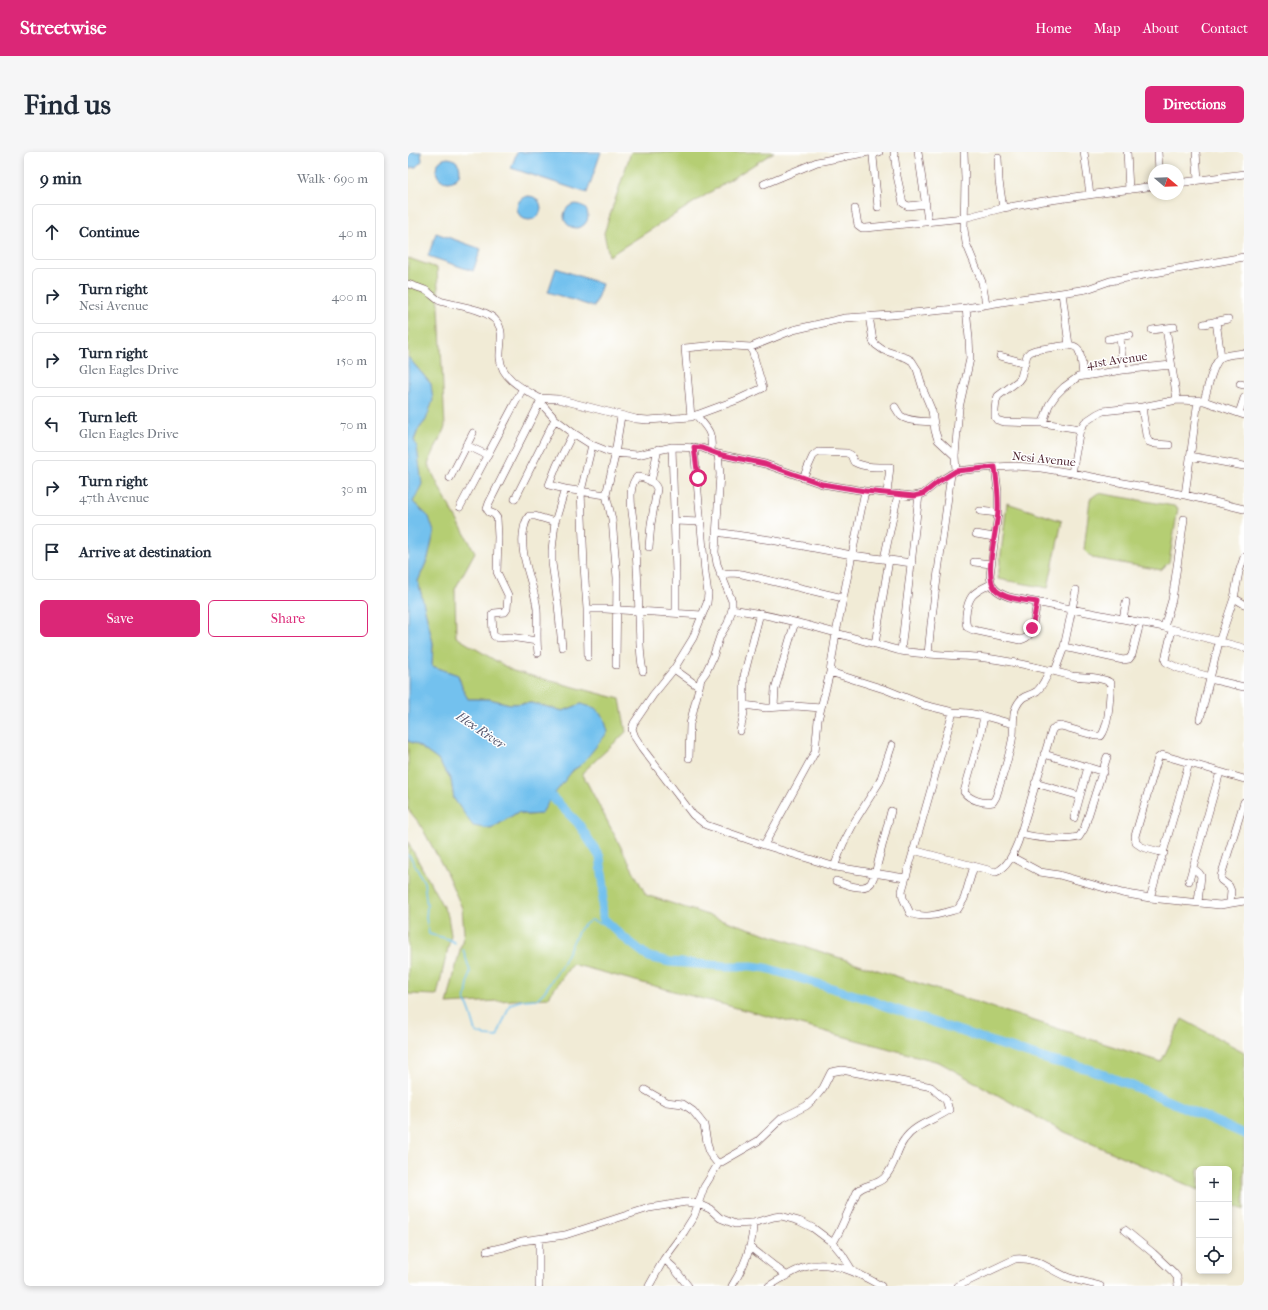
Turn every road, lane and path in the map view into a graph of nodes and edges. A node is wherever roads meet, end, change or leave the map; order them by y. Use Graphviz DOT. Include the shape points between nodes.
graph roads {
  1 [pos="894,152"];
  2 [pos="918,152"];
  3 [pos="964,152"];
  4 [pos="1084,152"];
  5 [pos="1127,152"];
  6 [pos="1158,152"];
  7 [pos="1196,152"];
  8 [pos="877,153"];
  9 [pos="998,158"];
  10 [pos="1158,164"];
  11 [pos="1244,174"];
  12 [pos="1198,180"];
  13 [pos="1184,182"];
  14 [pos="764,184"];
  15 [pos="1148,187"];
  16 [pos="1129,190"];
  17 [pos="1090,194"];
  18 [pos="926,204"];
  19 [pos="878,207"];
  20 [pos="1003,208"];
  21 [pos="855,209"];
  22 [pos="964,218"];
  23 [pos="928,221"];
  24 [pos="1244,257"];
  25 [pos="408,284"];
  26 [pos="1062,293"];
  27 [pos="986,304"];
  28 [pos="966,308"];
  29 [pos="870,316"];
  30 [pos="1228,319"];
  31 [pos="1216,321"];
  32 [pos="1204,324"];
  33 [pos="1174,327"];
  34 [pos="1166,328"];
  35 [pos="1152,330"];
  36 [pos="1130,335"];
  37 [pos="1120,337"];
  38 [pos="1108,339"];
  39 [pos="1069,345"];
  40 [pos="751,347"];
  41 [pos="1244,352"];
  42 [pos="1000,356"];
  43 [pos="1221,357"];
  44 [pos="1025,362"];
  45 [pos="1171,365"];
  46 [pos="1123,370"];
  47 [pos="1083,376"];
  48 [pos="523,388"];
  49 [pos="1244,398"];
  50 [pos="540,400"];
  51 [pos="1177,400"];
  52 [pos="1201,400"];
  53 [pos="895,407"];
  54 [pos="1142,407"];
  55 [pos="1242,414"];
  56 [pos="622,416"];
  57 [pos="693,416"];
  58 [pos="555,419"];
  59 [pos="933,422"];
  60 [pos="1043,423"];
  61 [pos="1080,429"];
  62 [pos="473,433"];
  63 [pos="573,434"];
  64 [pos="466,445"];
  65 [pos="592,445"];
  66 [pos="1170,446"];
  67 [pos="672,447"];
  68 [pos="694,447"];
  69 [pos="658,449"];
  70 [pos="711,450"];
  71 [pos="615,453"];
  72 [pos="718,454"];
  73 [pos="487,455"];
  74 [pos="955,456"];
  75 [pos="1190,456"];
  76 [pos="1244,464"];
  77 [pos="995,467"];
  78 [pos="953,472"];
  79 [pos="1072,473"];
  80 [pos="450,478"];
  81 [pos="803,478"];
  82 [pos="651,482"];
  83 [pos="565,489"];
  84 [pos="865,491"];
  85 [pos="581,492"];
  86 [pos="886,493"];
  87 [pos="898,494"];
  88 [pos="606,495"];
  89 [pos="1185,495"];
  90 [pos="919,496"];
  91 [pos="515,499"];
  92 [pos="460,507"];
  93 [pos="1244,508"];
  94 [pos="980,511"];
  95 [pos="998,513"];
  96 [pos="1184,519"];
  97 [pos="674,521"];
  98 [pos="555,522"];
  99 [pos="701,522"];
  100 [pos="716,532"];
  101 [pos="976,534"];
  102 [pos="994,537"];
  103 [pos="650,547"];
  104 [pos="852,555"];
  105 [pos="1244,557"];
  106 [pos="886,559"];
  107 [pos="974,562"];
  108 [pos="912,563"];
  109 [pos="991,564"];
  110 [pos="720,574"];
  111 [pos="991,584"];
  112 [pos="1076,590"];
  113 [pos="843,598"];
  114 [pos="1234,598"];
  115 [pos="1037,602"];
  116 [pos="1126,602"];
  117 [pos="1244,604"];
  118 [pos="588,609"];
  119 [pos="732,609"];
  120 [pos="1072,609"];
  121 [pos="616,610"];
  122 [pos="639,612"];
  123 [pos="676,613"];
  124 [pos="760,613"];
  125 [pos="702,615"];
  126 [pos="1123,620"];
  127 [pos="795,622"];
  128 [pos="1140,623"];
  129 [pos="1164,627"];
  130 [pos="1172,630"];
  131 [pos="836,633"];
  132 [pos="536,641"];
  133 [pos="1219,642"];
  134 [pos="875,644"];
  135 [pos="562,647"];
  136 [pos="1064,647"];
  137 [pos="1244,648"];
  138 [pos="901,651"];
  139 [pos="538,652"];
  140 [pos="928,654"];
  141 [pos="588,657"];
  142 [pos="616,665"];
  143 [pos="674,669"];
  144 [pos="643,671"];
  145 [pos="1053,671"];
  146 [pos="830,672"];
  147 [pos="1211,678"];
  148 [pos="699,687"];
  149 [pos="1244,687"];
  150 [pos="744,705"];
  151 [pos="774,707"];
  152 [pos="821,708"];
  153 [pos="954,712"];
  154 [pos="984,716"];
  155 [pos="1200,719"];
  156 [pos="1013,724"];
  157 [pos="740,731"];
  158 [pos="892,745"];
  159 [pos="1044,754"];
  160 [pos="1107,757"];
  161 [pos="690,758"];
  162 [pos="1189,763"];
  163 [pos="1088,767"];
  164 [pos="1104,772"];
  165 [pos="1220,772"];
  166 [pos="1244,779"];
  167 [pos="1035,783"];
  168 [pos="1080,796"];
  169 [pos="1244,802"];
  170 [pos="891,811"];
  171 [pos="1074,818"];
  172 [pos="1020,834"];
  173 [pos="764,845"];
  174 [pos="913,850"];
  175 [pos="1164,852"];
  176 [pos="1012,856"];
  177 [pos="974,866"];
  178 [pos="834,867"];
  179 [pos="1193,868"];
  180 [pos="875,874"];
  181 [pos="905,878"];
  182 [pos="1189,881"];
  183 [pos="836,882"];
  184 [pos="1150,898"];
  185 [pos="1244,901"];
  186 [pos="1198,902"];
  187 [pos="1230,903"];
  188 [pos="645,1090"];
  189 [pos="718,1164"];
  190 [pos="699,1204"];
  191 [pos="753,1223"];
  192 [pos="1125,1230"];
  193 [pos="539,1239"];
  194 [pos="833,1243"];
  195 [pos="750,1247"];
  196 [pos="487,1251"];
  197 [pos="664,1259"];
  198 [pos="852,1270"];
  199 [pos="787,1276"];
  200 [pos="778,1283"];
  201 [pos="539,1286"];
  202 [pos="650,1286"];
  203 [pos="688,1286"];
  204 [pos="732,1286"];
  205 [pos="769,1286"];
  206 [pos="881,1286"];
  207 [pos="958,1286"];
  208 [pos="1100,1286"];
  209 [pos="1178,1286"];
  1 -- 18 [label="street" via="903,203 908,206"];
  2 -- 18 [label="street"];
  3 -- 22 [label="street"];
  4 -- 17 [label="street"];
  5 -- 16 [label="street"];
  6 -- 10 [label="street"];
  7 -- 12 [label="street"];
  8 -- 14 [label="street" via="817,162"];
  8 -- 19 [label="street" via="873,160"];
  9 -- 20 [label="street"];
  11 -- 12 [label="street"];
  12 -- 13 [label="street"];
  15 -- 16 [label="street"];
  16 -- 17 [label="street"];
  17 -- 20 [label="street"];
  18 -- 23 [label="street"];
  20 -- 22 [label="street"];
  21 -- 23 [label="street" via="858,225 862,228"];
  22 -- 23 [label="street"];
  22 -- 27 [label="street" via="966,243 982,282"];
  24 -- 26 [label="street" via="1110,281 1087,289"];
  25 -- 48 [label="street" via="426,291 438,300 468,307 497,322 501,335 502,368"];
  26 -- 27 [label="street"];
  26 -- 39 [label="street"];
  27 -- 28 [label="street"];
  28 -- 29 [label="street"];
  28 -- 74 [label="street" via="970,359 959,408"];
  29 -- 40 [label="street" via="845,318 793,330"];
  29 -- 59 [label="street" via="873,341 876,345 907,358 917,369 932,411"];
  30 -- 31 [label="street"];
  31 -- 32 [label="street"];
  31 -- 43 [label="street"];
  33 -- 34 [label="street"];
  34 -- 35 [label="street"];
  34 -- 45 [label="street"];
  36 -- 37 [label="street"];
  37 -- 38 [label="street"];
  37 -- 46 [label="street"];
  39 -- 44 [label="street" via="1035,350 1027,355"];
  39 -- 47 [label="street" via="1078,349"];
  40 -- 57 [label="street" via="763,388"];
  40 -- 57 [label="street" via="718,345 685,348"];
  41 -- 43 [label="street"];
  42 -- 44 [label="street"];
  43 -- 52 [label="street" via="1214,366"];
  44 -- 60 [label="street" via="1022,377 998,396 995,417 1004,422"];
  45 -- 46 [label="street, 41st Avenue"];
  45 -- 51 [label="street"];
  46 -- 47 [label="street, 41st Avenue"];
  47 -- 60 [label="street, 41st Avenue" via="1078,377 1056,395 1049,405"];
  48 -- 50 [label="street"];
  48 -- 73 [label="street"];
  49 -- 55 [label="street"];
  50 -- 56 [label="street" via="558,399"];
  50 -- 58 [label="street"];
  50 -- 132 [label="street" via="487,509 497,518 497,572 508,597 505,612 492,615 494,636"];
  51 -- 52 [label="street"];
  51 -- 54 [label="street"];
  52 -- 55 [label="street"];
  52 -- 75 [label="street"];
  53 -- 59 [label="street" via="900,415 907,418"];
  54 -- 61 [label="street" via="1103,411 1090,418"];
  54 -- 66 [label="street" via="1149,442"];
  56 -- 57 [label="street" via="648,420"];
  56 -- 71 [label="street"];
  57 -- 70 [label="street" via="708,430 712,440"];
  58 -- 63 [label="street"];
  58 -- 91 [label="street"];
  59 -- 74 [label="street" via="938,440"];
  60 -- 61 [label="street"];
  61 -- 79 [label="street"];
  62 -- 64 [label="street"];
  63 -- 65 [label="street"];
  63 -- 83 [label="street" via="549,485"];
  64 -- 73 [label="street"];
  64 -- 80 [label="street"];
  65 -- 71 [label="street"];
  65 -- 85 [label="street"];
  67 -- 68 [label="street"];
  67 -- 69 [label="street"];
  67 -- 97 [label="street"];
  68 -- 70 [label="street"];
  68 -- 99 [label="street"];
  69 -- 71 [label="street" via="637,455"];
  69 -- 82 [label="street"];
  70 -- 72 [label="street"];
  71 -- 88 [label="street"];
  72 -- 81 [label="street" via="765,464"];
  72 -- 100 [label="street" via="720,474"];
  73 -- 92 [label="street"];
  74 -- 78 [label="street"];
  75 -- 76 [label="street"];
  75 -- 89 [label="street"];
  77 -- 78 [label="street, Nesi Avenue"];
  77 -- 79 [label="street, Nesi Avenue" via="1030,467"];
  77 -- 95 [label="street"];
  78 -- 90 [label="street, Nesi Avenue"];
  78 -- 140 [label="street"];
  79 -- 89 [label="street, Nesi Avenue"];
  81 -- 84 [label="street"];
  81 -- 86 [label="street" via="813,456 818,452 847,453 857,464 890,467"];
  82 -- 103 [label="street" via="657,489"];
  82 -- 122 [label="street" via="637,477 633,484 631,501"];
  83 -- 85 [label="street"];
  83 -- 98 [label="street"];
  84 -- 86 [label="street"];
  84 -- 104 [label="street"];
  85 -- 88 [label="street"];
  85 -- 118 [label="street"];
  86 -- 87 [label="street"];
  87 -- 90 [label="street"];
  87 -- 106 [label="street"];
  88 -- 121 [label="street" via="612,519 617,578"];
  89 -- 93 [label="street, Nesi Avenue"];
  90 -- 108 [label="street"];
  94 -- 95 [label="street"];
  95 -- 102 [label="street"];
  96 -- 129 [label="street" via="1172,600"];
  97 -- 99 [label="street"];
  97 -- 123 [label="street"];
  98 -- 132 [label="street" via="529,516 523,536 526,567 536,600"];
  98 -- 135 [label="street" via="552,563"];
  99 -- 125 [label="street" via="708,594"];
  100 -- 104 [label="street"];
  100 -- 110 [label="street" via="715,552"];
  101 -- 102 [label="street"];
  102 -- 109 [label="street"];
  104 -- 106 [label="street"];
  104 -- 113 [label="street"];
  105 -- 114 [label="street"];
  106 -- 108 [label="street"];
  106 -- 134 [label="street"];
  107 -- 109 [label="street"];
  108 -- 138 [label="street"];
  109 -- 111 [label="street"];
  110 -- 113 [label="street" via="742,574"];
  110 -- 119 [label="street" via="732,601"];
  111 -- 115 [label="street" via="1001,594"];
  111 -- 115 [label="street" via="978,591 971,599 966,623 973,630 1020,640 1026,638 1032,628"];
  112 -- 120 [label="street"];
  113 -- 131 [label="street"];
  114 -- 117 [label="street"];
  114 -- 133 [label="street"];
  115 -- 120 [label="street"];
  116 -- 126 [label="street"];
  118 -- 121 [label="street"];
  118 -- 141 [label="street"];
  119 -- 124 [label="street"];
  119 -- 148 [label="street"];
  120 -- 126 [label="street"];
  120 -- 136 [label="street"];
  121 -- 122 [label="street"];
  121 -- 142 [label="street"];
  122 -- 123 [label="street"];
  122 -- 144 [label="street"];
  123 -- 125 [label="street"];
  124 -- 127 [label="street"];
  124 -- 150 [label="street" via="744,676"];
  125 -- 143 [label="street" via="693,638"];
  126 -- 128 [label="street"];
  127 -- 131 [label="street"];
  127 -- 151 [label="street" via="775,689"];
  128 -- 129 [label="street"];
  128 -- 136 [label="street" via="1129,659 1123,660"];
  129 -- 130 [label="street"];
  130 -- 133 [label="street"];
  130 -- 147 [label="street" via="1166,662"];
  131 -- 134 [label="street"];
  131 -- 146 [label="street"];
  132 -- 139 [label="street"];
  133 -- 137 [label="street"];
  133 -- 147 [label="street"];
  134 -- 138 [label="street"];
  136 -- 145 [label="street"];
  138 -- 140 [label="street"];
  140 -- 145 [label="street" via="1001,660"];
  143 -- 148 [label="street"];
  143 -- 173 [label="street" via="634,723 632,729 635,737 700,821"];
  145 -- 156 [label="street" via="1040,688 1021,699 1015,709"];
  145 -- 159 [label="street" via="1105,679 1111,683 1107,719 1101,736 1061,726 1054,727"];
  146 -- 152 [label="street"];
  146 -- 153 [label="street" via="924,705"];
  147 -- 149 [label="street"];
  147 -- 155 [label="street"];
  148 -- 161 [label="street" via="690,724"];
  150 -- 151 [label="street"];
  150 -- 157 [label="street"];
  151 -- 152 [label="street"];
  152 -- 173 [label="street" via="814,752"];
  153 -- 154 [label="street"];
  153 -- 174 [label="street"];
  154 -- 156 [label="street"];
  154 -- 156 [label="street" via="964,792 967,796 987,803 993,802 996,797 1013,734"];
  158 -- 178 [label="street" via="880,781 855,822"];
  159 -- 163 [label="street"];
  159 -- 167 [label="street"];
  160 -- 164 [label="street"];
  162 -- 165 [label="street"];
  162 -- 175 [label="street"];
  162 -- 175 [label="street" via="1162,755 1158,758 1153,771 1135,836 1136,843 1142,847"];
  163 -- 164 [label="street"];
  163 -- 168 [label="street"];
  164 -- 172 [label="street" via="1079,837 1072,839"];
  165 -- 166 [label="street"];
  165 -- 179 [label="street"];
  167 -- 168 [label="street"];
  167 -- 172 [label="street"];
  168 -- 171 [label="street"];
  169 -- 187 [label="street" via="1221,876 1221,880 1231,891"];
  170 -- 180 [label="street"];
  172 -- 176 [label="street"];
  173 -- 178 [label="street"];
  174 -- 177 [label="street"];
  174 -- 181 [label="street"];
  175 -- 184 [label="street"];
  176 -- 177 [label="street" via="1002,869 996,872"];
  176 -- 184 [label="street" via="1040,872"];
  177 -- 181 [label="street" via="961,906 958,910 941,914 921,917 910,913 902,891"];
  178 -- 180 [label="street"];
  179 -- 182 [label="street"];
  179 -- 186 [label="street" via="1201,876"];
  180 -- 181 [label="street"];
  180 -- 183 [label="street" via="866,887"];
  184 -- 186 [label="street"];
  185 -- 187 [label="street"];
  186 -- 187 [label="street"];
  188 -- 189 [label="street" via="666,1102 683,1104 693,1111 704,1125 710,1154"];
  189 -- 190 [label="street" via="708,1179"];
  189 -- 194 [label="street" via="758,1141 782,1118 806,1106 823,1088 830,1072 842,1070 931,1087 946,1100 949,1110 914,1129 903,1141 888,1174 877,1183 859,1189"];
  190 -- 191 [label="street" via="730,1222"];
  190 -- 193 [label="street" via="686,1202 649,1208 565,1235"];
  190 -- 197 [label="street" via="688,1227"];
  191 -- 194 [label="street" via="781,1216 813,1228"];
  191 -- 195 [label="street"];
  192 -- 209 [label="street" via="1173,1272"];
  193 -- 196 [label="street"];
  193 -- 201 [label="street"];
  194 -- 198 [label="street"];
  195 -- 199 [label="street"];
  195 -- 204 [label="street"];
  197 -- 202 [label="street"];
  197 -- 203 [label="street"];
  198 -- 199 [label="street" via="815,1265"];
  198 -- 206 [label="street"];
  199 -- 200 [label="street"];
  200 -- 205 [label="street"];
  207 -- 208 [label="street" via="1022,1258 1044,1264 1068,1277"];
}
